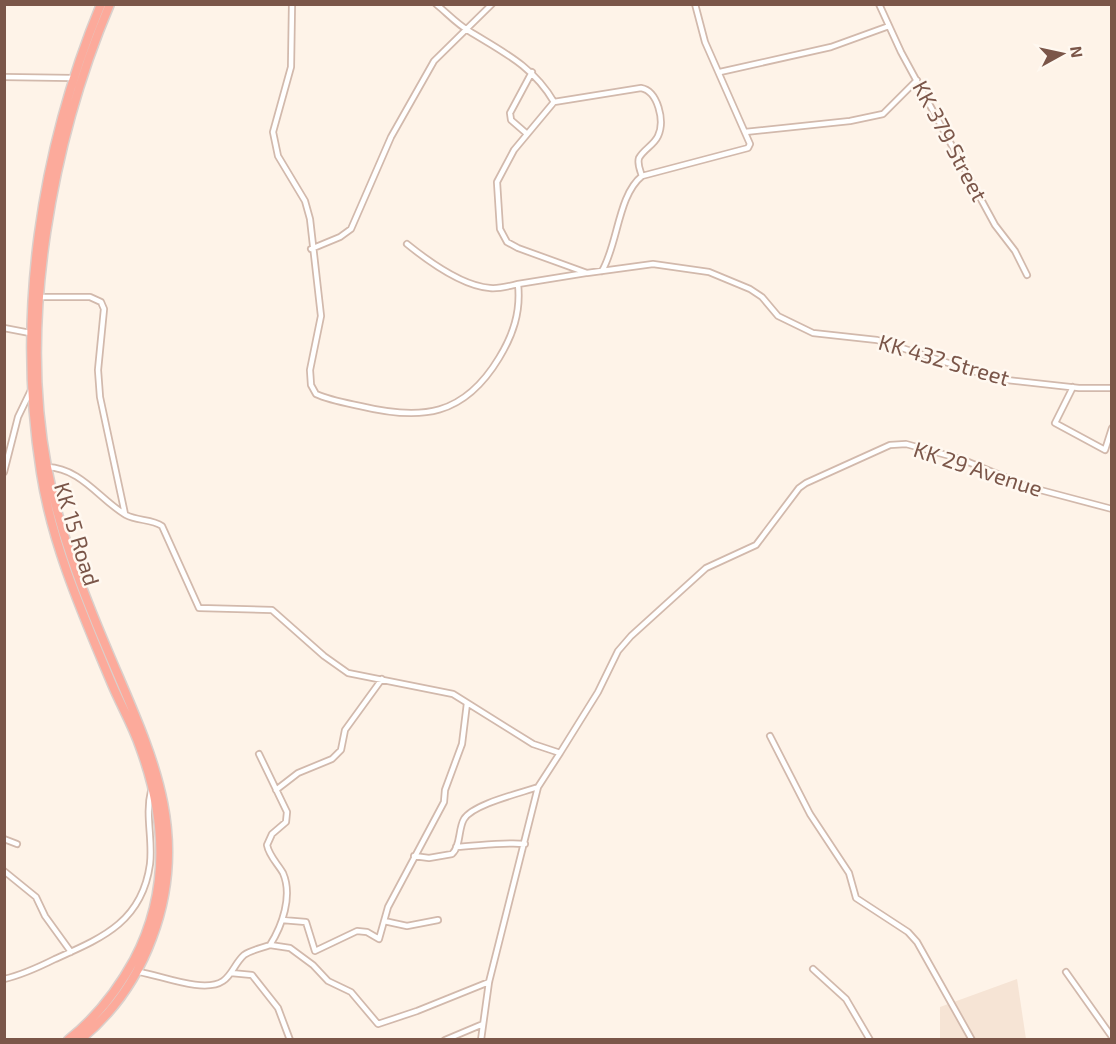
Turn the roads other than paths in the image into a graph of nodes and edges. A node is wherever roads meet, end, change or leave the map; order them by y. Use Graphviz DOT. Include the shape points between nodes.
graph roads {
  1 [pos="101,4"];
  2 [pos="110,4"];
  3 [pos="292,4"];
  4 [pos="436,4"];
  5 [pos="492,4"];
  6 [pos="695,4"];
  7 [pos="879,4"];
  8 [pos="889,26"];
  9 [pos="467,31"];
  10 [pos="532,72"];
  11 [pos="720,72"];
  12 [pos="4,77"];
  13 [pos="72,78"];
  14 [pos="917,80"];
  15 [pos="554,102"];
  16 [pos="745,132"];
  17 [pos="526,133"];
  18 [pos="642,176"];
  19 [pos="407,244"];
  20 [pos="311,249"];
  21 [pos="602,271"];
  22 [pos="587,273"];
  23 [pos="1027,275"];
  24 [pos="518,284"];
  25 [pos="37,297"];
  26 [pos="4,328"];
  27 [pos="30,333"];
  28 [pos="1073,387"];
  29 [pos="1112,388"];
  30 [pos="31,390"];
  31 [pos="1112,428"];
  32 [pos="1105,450"];
  33 [pos="1112,454"];
  34 [pos="47,467"];
  35 [pos="4,472"];
  36 [pos="1112,509"];
  37 [pos="125,514"];
  38 [pos="382,679"];
  39 [pos="467,703"];
  40 [pos="770,735"];
  41 [pos="560,753"];
  42 [pos="259,754"];
  43 [pos="152,787"];
  44 [pos="538,787"];
  45 [pos="276,790"];
  46 [pos="4,839"];
  47 [pos="17,844"];
  48 [pos="525,844"];
  49 [pos="456,847"];
  50 [pos="414,856"];
  51 [pos="4,871"];
  52 [pos="282,920"];
  53 [pos="438,920"];
  54 [pos="384,921"];
  55 [pos="270,945"];
  56 [pos="71,952"];
  57 [pos="813,969"];
  58 [pos="139,972"];
  59 [pos="1066,972"];
  60 [pos="231,973"];
  61 [pos="4,979"];
  62 [pos="489,982"];
  63 [pos="483,1024"];
  64 [pos="1112,1037"];
  65 [pos="68,1040"];
  66 [pos="80,1040"];
  67 [pos="290,1040"];
  68 [pos="445,1040"];
  69 [pos="481,1040"];
  70 [pos="870,1040"];
  71 [pos="972,1040"];
  1 -- 13 [label="highway, KK 15 Road"];
  2 -- 25 [label="highway, KK 15 Road" via="66,130"];
  3 -- 20 [label="street" via="293,54 273,132 278,156 308,208"];
  4 -- 9 [label="street"];
  5 -- 9 [label="street"];
  6 -- 11 [label="street" via="705,42"];
  7 -- 8 [label="street, KK 379 Street"];
  8 -- 11 [label="street" via="831,47"];
  8 -- 14 [label="street, KK 379 Street"];
  9 -- 10 [label="street" via="500,48"];
  9 -- 20 [label="street" via="439,55 430,69 391,137 351,229"];
  10 -- 15 [label="street"];
  10 -- 17 [label="street" via="510,113 511,120"];
  11 -- 16 [label="street"];
  12 -- 13 [label="street"];
  13 -- 25 [label="highway, KK 15 Road" via="45,199"];
  14 -- 16 [label="street" via="883,114"];
  14 -- 23 [label="street, KK 379 Street" via="995,225"];
  15 -- 17 [label="street"];
  15 -- 18 [label="street" via="647,89 660,112 660,123 658,138 639,158"];
  16 -- 18 [label="street" via="750,144 744,149"];
  17 -- 22 [label="street" via="497,182 497,213 503,236 518,248"];
  18 -- 21 [label="street" via="628,195 609,260"];
  19 -- 24 [label="street, KK 432 Street" via="476,285 491,288"];
  20 -- 24 [label="street" via="321,316 310,380 313,390 321,396 404,414 428,414 453,405 485,380 505,348 518,314"];
  21 -- 22 [label="street, KK 432 Street"];
  21 -- 28 [label="street, KK 432 Street" via="653,264 709,272 750,289 778,316 813,333 878,340 998,379"];
  22 -- 24 [label="street, KK 432 Street"];
  25 -- 27 [label="highway, KK 15 Road"];
  25 -- 34 [label="highway, KK 15 Road" via="37,356"];
  25 -- 37 [label="street" via="90,297 101,302 104,309 98,370 100,397"];
  26 -- 27 [label="street"];
  27 -- 30 [label="highway, KK 15 Road"];
  28 -- 29 [label="street, KK 432 Street"];
  28 -- 32 [label="street" via="1055,423"];
  30 -- 35 [label="street" via="18,417"];
  30 -- 43 [label="highway, KK 15 Road" via="46,500 64,562 141,747"];
  31 -- 32 [label="street"];
  32 -- 33 [label="street"];
  34 -- 37 [label="street" via="65,470"];
  34 -- 58 [label="highway, KK 15 Road" via="79,579 144,734 165,804 169,838 167,883 157,926"];
  36 -- 41 [label="street, KK 29 Avenue" via="1029,487 962,459 906,444 890,445 806,483 756,545 717,562 685,585 618,651"];
  37 -- 38 [label="street" via="162,526 199,608 272,610 343,670"];
  38 -- 39 [label="street" via="446,692"];
  38 -- 45 [label="street" via="345,730 341,750"];
  39 -- 41 [label="street" via="533,744"];
  39 -- 50 [label="street" via="462,744 444,802"];
  40 -- 71 [label="street" via="810,814 849,873 856,898 912,936"];
  41 -- 44 [label="street, KK 29 Avenue"];
  42 -- 45 [label="street"];
  43 -- 56 [label="street" via="148,806 149,866 141,892 123,922 108,935"];
  43 -- 65 [label="highway, KK 15 Road" via="160,821 161,851 153,914 138,952 113,994"];
  44 -- 48 [label="street"];
  44 -- 49 [label="street" via="473,810 463,820"];
  45 -- 52 [label="street" via="288,820 272,834 267,845 285,879"];
  46 -- 47 [label="street"];
  48 -- 49 [label="street"];
  48 -- 62 [label="street"];
  49 -- 50 [label="street" via="452,854"];
  50 -- 54 [label="street"];
  51 -- 56 [label="street" via="36,897"];
  52 -- 54 [label="street" via="306,922 315,951 357,931 379,939"];
  52 -- 55 [label="street"];
  53 -- 54 [label="street" via="407,926"];
  55 -- 60 [label="street" via="243,956"];
  55 -- 62 [label="street" via="290,948 328,981 351,993 378,1024"];
  56 -- 61 [label="street"];
  57 -- 70 [label="street" via="846,999"];
  58 -- 60 [label="street" via="205,984 222,982"];
  58 -- 66 [label="highway, KK 15 Road" via="100,1023"];
  59 -- 64 [label="street"];
  60 -- 67 [label="street" via="252,975 278,1008"];
  62 -- 63 [label="street"];
  63 -- 68 [label="street"];
  63 -- 69 [label="street"];
}
